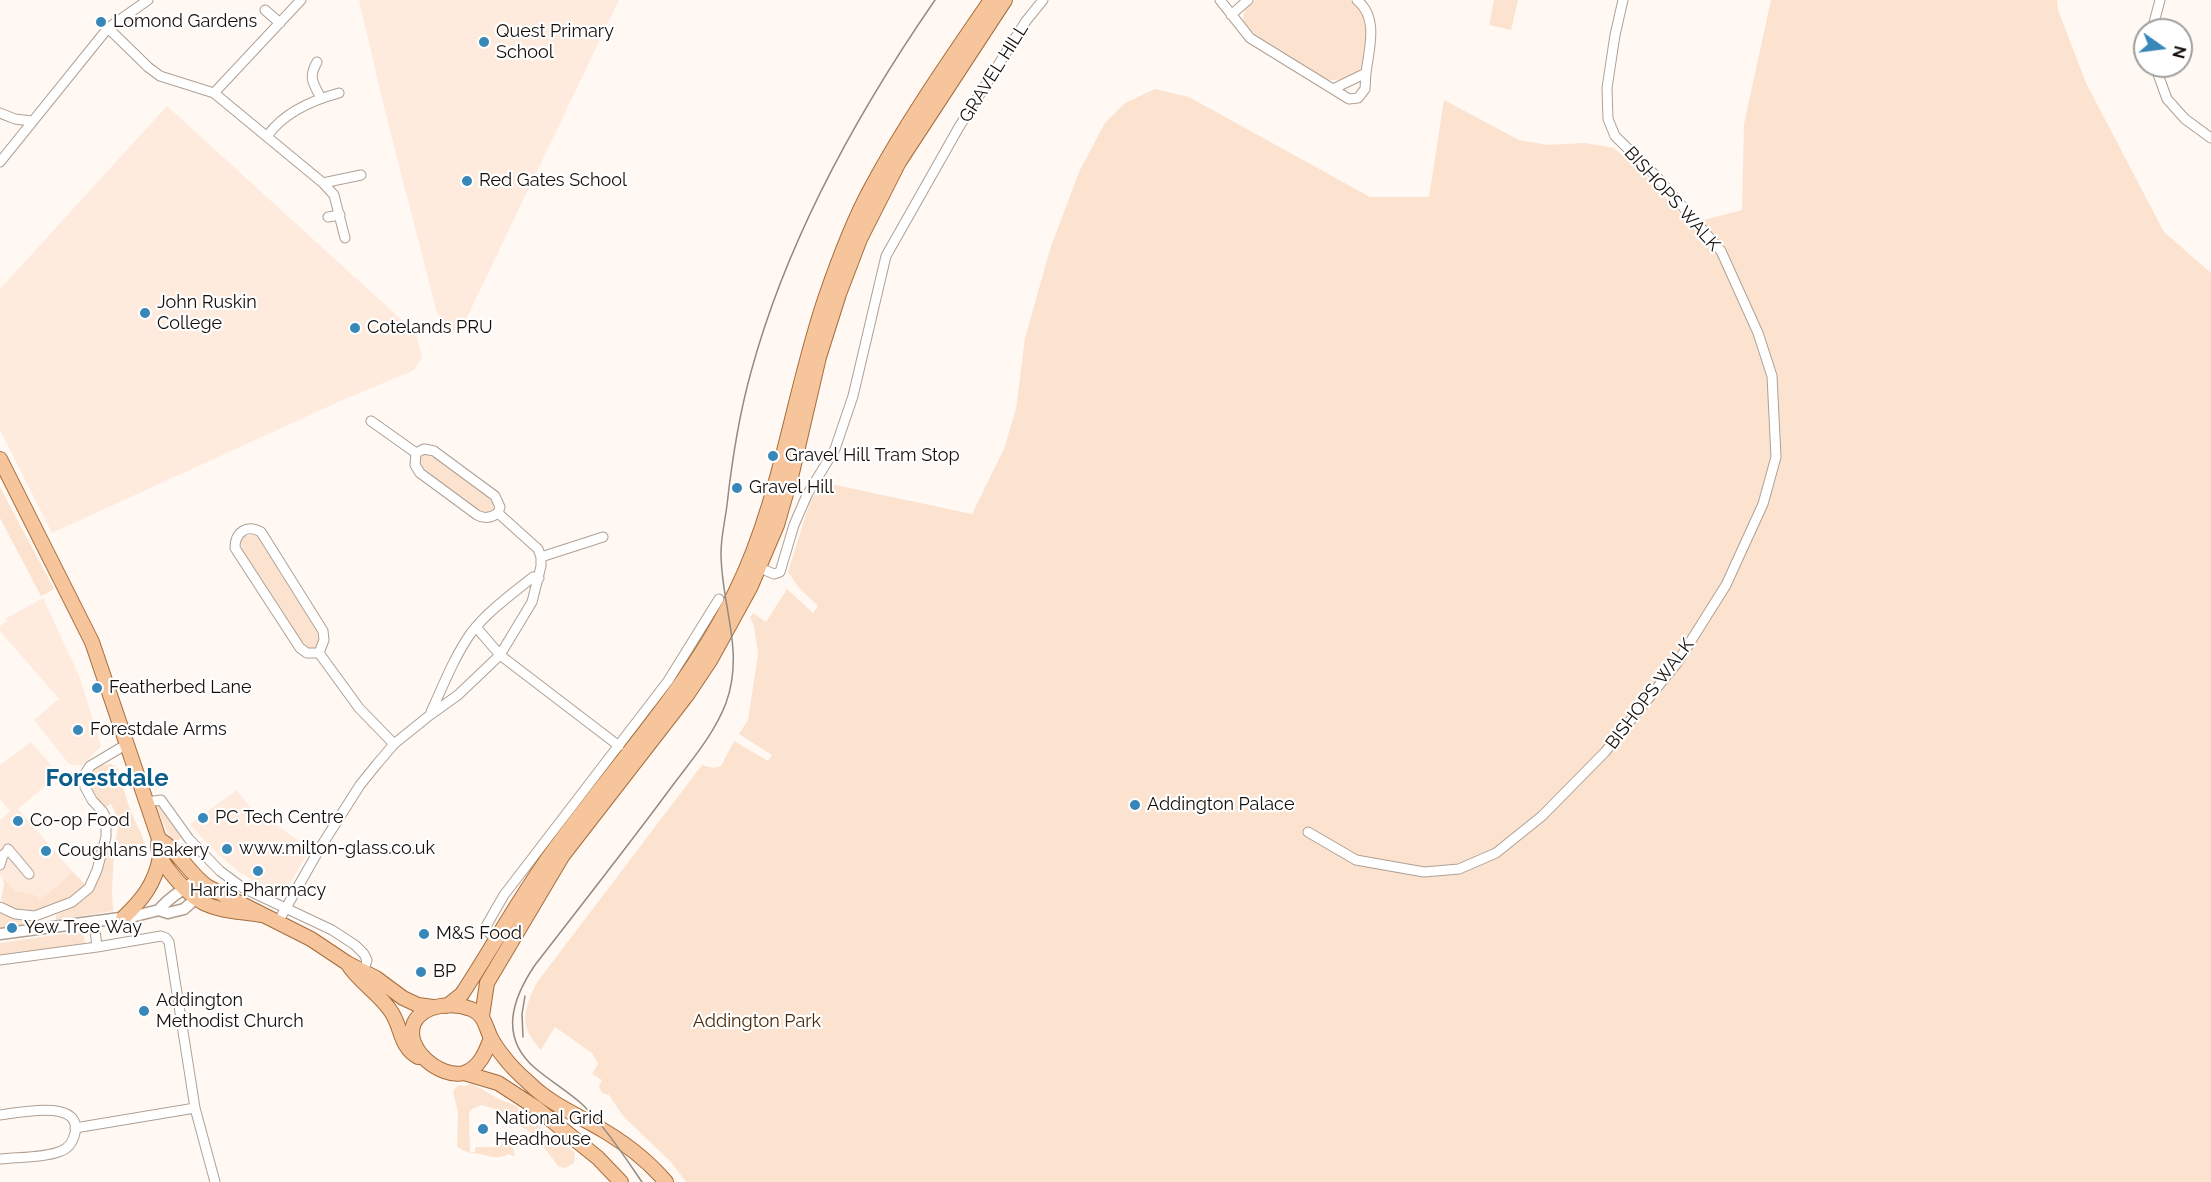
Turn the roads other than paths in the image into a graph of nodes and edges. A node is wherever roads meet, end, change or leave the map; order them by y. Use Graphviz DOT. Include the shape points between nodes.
graph roads {
  1 [pos="301,0"];
  2 [pos="991,0"];
  3 [pos="1005,0"];
  4 [pos="1043,0"];
  5 [pos="1220,0"];
  6 [pos="1248,0"];
  7 [pos="1357,0"];
  8 [pos="1623,0"];
  9 [pos="2160,0"];
  10 [pos="141,1"];
  11 [pos="265,10"];
  12 [pos="1232,15"];
  13 [pos="2155,18"];
  14 [pos="280,23"];
  15 [pos="108,28"];
  16 [pos="317,62"];
  17 [pos="1366,73"];
  18 [pos="2159,78"];
  19 [pos="1333,89"];
  20 [pos="214,93"];
  21 [pos="339,93"];
  22 [pos="321,98"];
  23 [pos="0,113"];
  24 [pos="32,121"];
  25 [pos="268,135"];
  26 [pos="2211,138"];
  27 [pos="0,162"];
  28 [pos="361,175"];
  29 [pos="323,183"];
  30 [pos="340,215"];
  31 [pos="328,218"];
  32 [pos="345,238"];
  33 [pos="371,421"];
  34 [pos="416,453"];
  35 [pos="0,459"];
  36 [pos="498,513"];
  37 [pos="603,537"];
  38 [pos="541,557"];
  39 [pos="760,568"];
  40 [pos="539,578"];
  41 [pos="719,599"];
  42 [pos="476,627"];
  43 [pos="704,637"];
  44 [pos="319,653"];
  45 [pos="500,655"];
  46 [pos="430,715"];
  47 [pos="127,744"];
  48 [pos="394,744"];
  49 [pos="619,746"];
  50 [pos="147,802"];
  51 [pos="1308,832"];
  52 [pos="159,839"];
  53 [pos="160,857"];
  54 [pos="0,865"];
  55 [pos="29,874"];
  56 [pos="197,879"];
  57 [pos="208,887"];
  58 [pos="184,890"];
  59 [pos="195,900"];
  60 [pos="0,907"];
  61 [pos="159,910"];
  62 [pos="262,915"];
  63 [pos="281,915"];
  64 [pos="123,918"];
  65 [pos="94,921"];
  66 [pos="0,934"];
  67 [pos="492,937"];
  68 [pos="97,947"];
  69 [pos="0,960"];
  70 [pos="347,963"];
  71 [pos="364,970"];
  72 [pos="440,1006"];
  73 [pos="482,1016"];
  74 [pos="491,1038"];
  75 [pos="428,1062"];
  76 [pos="464,1073"];
  77 [pos="195,1108"];
  78 [pos="0,1115"];
  79 [pos="75,1128"];
  80 [pos="0,1159"];
  81 [pos="214,1182"];
  82 [pos="621,1182"];
  83 [pos="666,1182"];
  1 -- 14 [label="street"];
  2 -- 43 [label="main road" via="904,131 856,218 812,339 766,519 735,594"];
  3 -- 39 [label="main road, GRAVEL HILL" via="899,162 860,238 825,335 787,491"];
  4 -- 39 [label="street, GRAVEL HILL" via="959,127 886,256 853,396 835,449 807,495 784,565 778,574"];
  5 -- 12 [label="street"];
  6 -- 12 [label="street"];
  7 -- 17 [label="street" via="1369,15 1371,27"];
  8 -- 51 [label="street, BISHOPS WALK" via="1607,87 1608,118 1615,136 1657,177 1721,251 1758,333 1773,376 1776,457 1763,504 1726,585 1677,663 1605,752 1542,816 1496,853 1459,868 1424,872 1356,860"];
  9 -- 13 [label="street"];
  10 -- 15 [label="street"];
  11 -- 14 [label="street"];
  12 -- 19 [label="street" via="1250,38"];
  14 -- 20 [label="street"];
  15 -- 20 [label="street" via="160,76"];
  15 -- 24 [label="street"];
  16 -- 22 [label="street" via="311,71 312,82"];
  17 -- 19 [label="street"];
  17 -- 19 [label="street" via="1365,89 1358,98 1349,99"];
  18 -- 26 [label="street" via="2166,99"];
  20 -- 25 [label="street"];
  21 -- 22 [label="street"];
  22 -- 25 [label="street" via="276,124"];
  23 -- 24 [label="street"];
  24 -- 27 [label="street"];
  25 -- 29 [label="street"];
  28 -- 29 [label="street"];
  29 -- 30 [label="street" via="334,195"];
  30 -- 31 [label="street"];
  30 -- 32 [label="street"];
  33 -- 34 [label="street"];
  34 -- 36 [label="street" via="424,449 434,451 495,496 500,507"];
  34 -- 36 [label="street" via="415,465 420,473 467,508 480,517"];
  35 -- 47 [label="main road" via="92,642"];
  36 -- 38 [label="street"];
  37 -- 38 [label="street"];
  38 -- 40 [label="street"];
  39 -- 73 [label="main road, GRAVEL HILL" via="687,695 563,855 487,983"];
  40 -- 42 [label="street" via="533,577"];
  40 -- 45 [label="street" via="532,602"];
  41 -- 43 [label="street"];
  42 -- 45 [label="street"];
  42 -- 46 [label="street" via="452,666"];
  43 -- 49 [label="street"];
  43 -- 67 [label="main road" via="677,690"];
  44 -- 44 [label="street" via="300,648 236,548 237,537 243,530 261,532 322,631 324,640"];
  44 -- 48 [label="street" via="359,708"];
  45 -- 46 [label="street" via="458,695"];
  45 -- 49 [label="street"];
  46 -- 48 [label="street"];
  47 -- 50 [label="main road"];
  47 -- 60 [label="street" via="90,766 83,777 92,800 106,818 106,837 89,888 72,902 35,916 15,914"];
  48 -- 63 [label="street" via="360,785"];
  49 -- 67 [label="street" via="504,895 486,923"];
  50 -- 52 [label="main road"];
  50 -- 63 [label="street" via="161,800 189,839 220,871"];
  52 -- 53 [label="main road"];
  52 -- 56 [label="main road" via="167,843"];
  53 -- 58 [label="main road"];
  53 -- 64 [label="main road" via="150,888"];
  54 -- 55 [label="street" via="8,850"];
  56 -- 57 [label="main road"];
  56 -- 58 [label="street"];
  57 -- 59 [label="street"];
  57 -- 62 [label="main road"];
  58 -- 59 [label="main road"];
  58 -- 61 [label="street" via="165,901"];
  59 -- 61 [label="street" via="184,909 168,913"];
  59 -- 62 [label="main road" via="214,908"];
  61 -- 64 [label="street"];
  62 -- 63 [label="main road"];
  63 -- 70 [label="main road"];
  63 -- 71 [label="street" via="332,930 355,945 367,960"];
  64 -- 65 [label="street"];
  65 -- 66 [label="street"];
  65 -- 68 [label="street"];
  67 -- 72 [label="main road" via="462,994"];
  68 -- 69 [label="street"];
  68 -- 77 [label="street" via="161,936 169,942"];
  70 -- 71 [label="main road"];
  70 -- 75 [label="main road" via="354,975 387,1005 404,1046"];
  71 -- 72 [label="main road" via="403,998 418,1005"];
  72 -- 73 [label="main road" via="471,1009"];
  72 -- 75 [label="main road" via="418,1016 413,1025 416,1048"];
  73 -- 74 [label="main road"];
  74 -- 76 [label="main road" via="482,1058"];
  74 -- 83 [label="main road" via="504,1058 536,1090 625,1145"];
  75 -- 76 [label="main road"];
  76 -- 82 [label="main road" via="498,1083 535,1107"];
  77 -- 79 [label="street"];
  77 -- 81 [label="street"];
  78 -- 79 [label="street" via="53,1109 68,1117"];
  79 -- 80 [label="street" via="72,1142 58,1152"];
}
